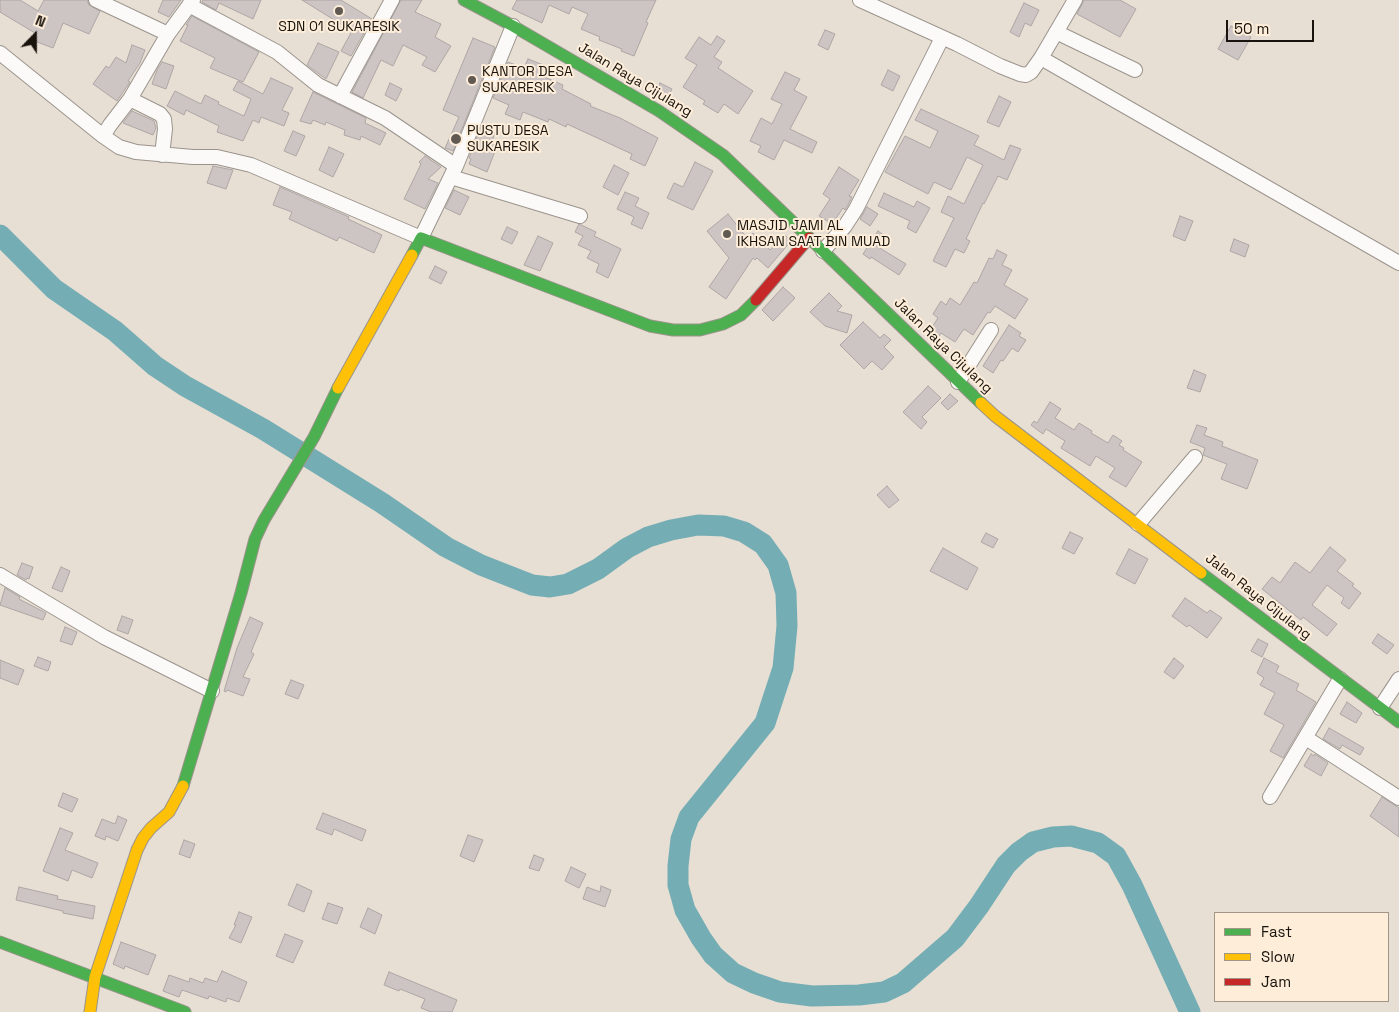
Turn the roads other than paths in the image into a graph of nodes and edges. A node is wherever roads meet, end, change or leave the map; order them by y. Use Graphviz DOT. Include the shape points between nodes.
graph roads {
  1 [pos="96,0"];
  2 [pos="392,0"];
  3 [pos="464,0"];
  4 [pos="860,0"];
  5 [pos="1075,0"];
  6 [pos="191,3"];
  7 [pos="513,26"];
  8 [pos="1056,32"];
  9 [pos="168,34"];
  10 [pos="942,38"];
  11 [pos="0,53"];
  12 [pos="1041,58"];
  13 [pos="1135,70"];
  14 [pos="340,96"];
  15 [pos="130,99"];
  16 [pos="103,136"];
  17 [pos="162,155"];
  18 [pos="454,171"];
  19 [pos="580,216"];
  20 [pos="421,238"];
  21 [pos="809,238"];
  22 [pos="823,252"];
  23 [pos="1399,263"];
  24 [pos="991,330"];
  25 [pos="958,382"];
  26 [pos="1195,457"];
  27 [pos="1138,524"];
  28 [pos="0,575"];
  29 [pos="1340,679"];
  30 [pos="1399,679"];
  31 [pos="212,690"];
  32 [pos="1380,708"];
  33 [pos="1399,722"];
  34 [pos="1306,738"];
  35 [pos="1270,797"];
  36 [pos="1399,798"];
  37 [pos="0,942"];
  38 [pos="95,977"];
  39 [pos="90,1012"];
  40 [pos="185,1012"];
  1 -- 9 [label="street"];
  2 -- 14 [label="street"];
  3 -- 7 [label="main road, Jalan Raya Cijulang"];
  4 -- 10 [label="street"];
  5 -- 8 [label="street"];
  6 -- 9 [label="street"];
  6 -- 14 [label="street" via="277,52 318,85"];
  7 -- 18 [label="street"];
  7 -- 21 [label="main road, Jalan Raya Cijulang" via="679,124 723,155"];
  8 -- 12 [label="street"];
  8 -- 13 [label="street"];
  9 -- 15 [label="street"];
  10 -- 12 [label="street" via="1020,74 1032,72"];
  10 -- 22 [label="street" via="863,197"];
  11 -- 16 [label="street"];
  12 -- 23 [label="street"];
  14 -- 18 [label="street" via="385,118"];
  15 -- 16 [label="street"];
  15 -- 17 [label="street" via="164,119"];
  16 -- 17 [label="street" via="119,147"];
  17 -- 20 [label="street" via="218,157 251,165"];
  18 -- 19 [label="street"];
  18 -- 20 [label="street"];
  20 -- 21 [label="main road" via="650,326 673,330 700,330 741,315"];
  20 -- 31 [label="main road" via="255,539"];
  21 -- 22 [label="main road, Jalan Raya Cijulang"];
  22 -- 25 [label="main road, Jalan Raya Cijulang"];
  24 -- 25 [label="street"];
  25 -- 27 [label="main road, Jalan Raya Cijulang" via="995,416"];
  26 -- 27 [label="street"];
  27 -- 29 [label="main road, Jalan Raya Cijulang"];
  28 -- 31 [label="street" via="104,637"];
  29 -- 32 [label="main road, Jalan Raya Cijulang"];
  29 -- 34 [label="street"];
  30 -- 32 [label="street"];
  31 -- 38 [label="main road" via="184,785 169,812 151,828 137,850"];
  32 -- 33 [label="main road, Jalan Raya Cijulang"];
  34 -- 35 [label="street"];
  34 -- 36 [label="street"];
  37 -- 38 [label="main road"];
  38 -- 39 [label="main road"];
  38 -- 40 [label="main road"];
}
